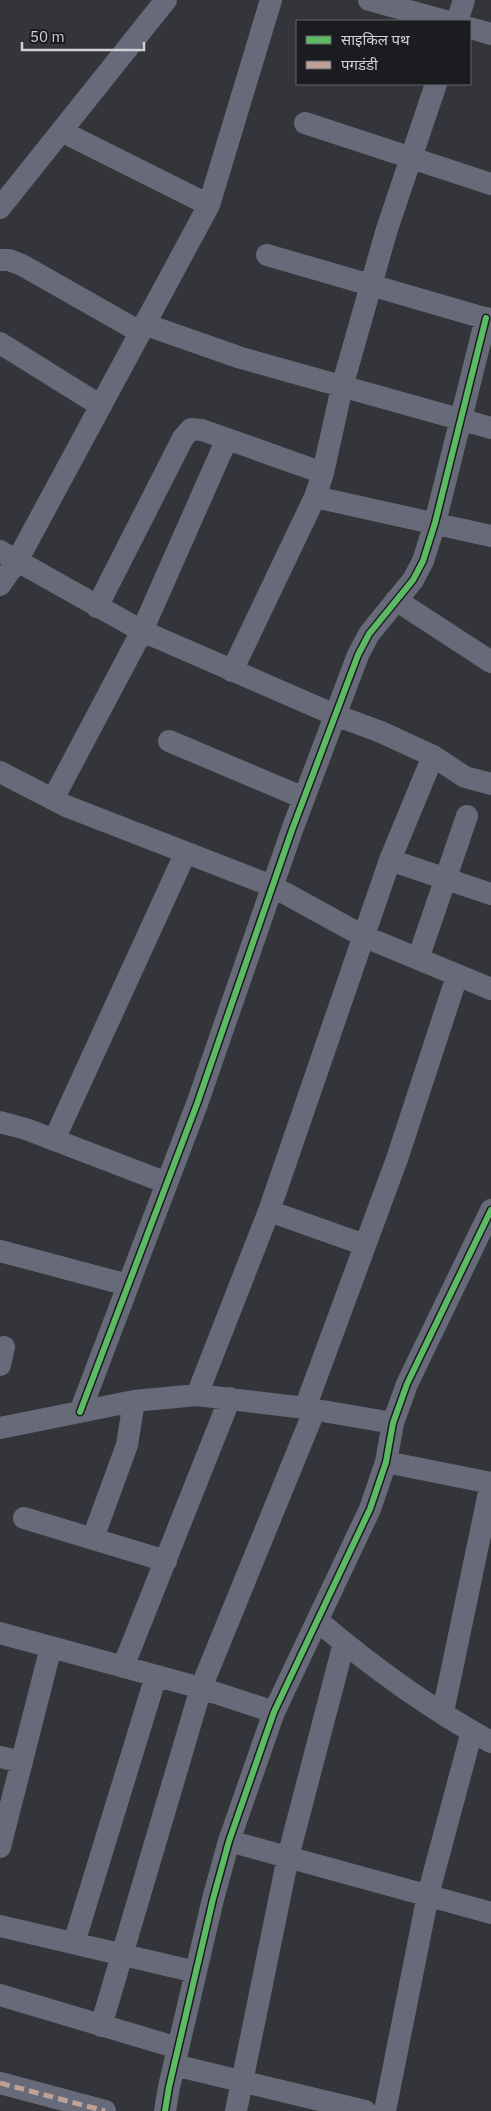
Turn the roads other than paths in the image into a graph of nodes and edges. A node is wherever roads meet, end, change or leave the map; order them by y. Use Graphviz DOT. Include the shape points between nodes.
graph roads {
  1 [pos="166,0"];
  2 [pos="271,0"];
  3 [pos="369,0"];
  4 [pos="464,0"];
  5 [pos="442,20"];
  6 [pos="458,20"];
  7 [pos="471,28"];
  8 [pos="491,34"];
  9 [pos="436,85"];
  10 [pos="305,123"];
  11 [pos="63,132"];
  12 [pos="411,158"];
  13 [pos="491,184"];
  14 [pos="209,205"];
  15 [pos="0,208"];
  16 [pos="267,255"];
  17 [pos="0,260"];
  18 [pos="373,285"];
  19 [pos="488,319"];
  20 [pos="142,328"];
  21 [pos="0,343"];
  22 [pos="342,387"];
  23 [pos="101,406"];
  24 [pos="460,420"];
  25 [pos="491,428"];
  26 [pos="226,441"];
  27 [pos="323,472"];
  28 [pos="315,497"];
  29 [pos="435,523"];
  30 [pos="491,536"];
  31 [pos="8,556"];
  32 [pos="0,585"];
  33 [pos="396,600"];
  34 [pos="97,607"];
  35 [pos="142,631"];
  36 [pos="491,662"];
  37 [pos="232,671"];
  38 [pos="335,715"];
  39 [pos="170,741"];
  40 [pos="433,756"];
  41 [pos="0,772"];
  42 [pos="491,784"];
  43 [pos="304,798"];
  44 [pos="53,799"];
  45 [pos="467,816"];
  46 [pos="185,854"];
  47 [pos="390,860"];
  48 [pos="445,877"];
  49 [pos="272,886"];
  50 [pos="491,894"];
  51 [pos="363,936"];
  52 [pos="418,959"];
  53 [pos="457,976"];
  54 [pos="491,989"];
  55 [pos="0,1122"];
  56 [pos="54,1140"];
  57 [pos="167,1183"];
  58 [pos="269,1211"];
  59 [pos="489,1218"];
  60 [pos="365,1245"];
  61 [pos="0,1251"];
  62 [pos="128,1285"];
  63 [pos="197,1395"];
  64 [pos="230,1398"];
  65 [pos="134,1401"];
  66 [pos="310,1409"];
  67 [pos="80,1412"];
  68 [pos="393,1423"];
  69 [pos="0,1428"];
  70 [pos="386,1462"];
  71 [pos="491,1483"];
  72 [pos="24,1518"];
  73 [pos="93,1538"];
  74 [pos="166,1561"];
  75 [pos="318,1621"];
  76 [pos="0,1633"];
  77 [pos="344,1643"];
  78 [pos="51,1647"];
  79 [pos="123,1668"];
  80 [pos="156,1676"];
  81 [pos="201,1688"];
  82 [pos="274,1712"];
  83 [pos="443,1712"];
  84 [pos="481,1736"];
  85 [pos="0,1756"];
  86 [pos="22,1762"];
  87 [pos="229,1842"];
  88 [pos="0,1844"];
  89 [pos="288,1857"];
  90 [pos="428,1895"];
  91 [pos="491,1913"];
  92 [pos="0,1926"];
  93 [pos="74,1943"];
  94 [pos="122,1953"];
  95 [pos="196,1972"];
  96 [pos="0,1995"];
  97 [pos="101,2026"];
  98 [pos="176,2056"];
  99 [pos="243,2081"];
  100 [pos="0,2083"];
  101 [pos="105,2111"];
  102 [pos="165,2111"];
  103 [pos="236,2111"];
  104 [pos="365,2111"];
  105 [pos="385,2111"];
  1 -- 11 [label="street"];
  2 -- 14 [label="street"];
  3 -- 5 [label="street"];
  4 -- 6 [label="street"];
  7 -- 8 [label="street"];
  9 -- 12 [label="street"];
  10 -- 12 [label="street"];
  11 -- 14 [label="street"];
  11 -- 15 [label="street"];
  12 -- 13 [label="street"];
  12 -- 18 [label="street" via="387,229"];
  14 -- 20 [label="street"];
  16 -- 18 [label="street"];
  17 -- 20 [label="street" via="22,265"];
  18 -- 19 [label="street"];
  18 -- 22 [label="street"];
  19 -- 24 [label="street"];
  20 -- 22 [label="street"];
  20 -- 23 [label="street"];
  21 -- 23 [label="street"];
  22 -- 24 [label="street"];
  22 -- 27 [label="street"];
  23 -- 31 [label="street"];
  24 -- 25 [label="street"];
  24 -- 29 [label="street"];
  26 -- 27 [label="street"];
  26 -- 34 [label="street" via="195,429 186,432"];
  26 -- 35 [label="street"];
  27 -- 28 [label="street"];
  28 -- 29 [label="street"];
  28 -- 37 [label="street"];
  29 -- 30 [label="street"];
  29 -- 33 [label="street" via="420,570"];
  31 -- 32 [label="street"];
  31 -- 34 [label="street"];
  33 -- 36 [label="street"];
  33 -- 38 [label="street" via="364,643"];
  34 -- 35 [label="street"];
  35 -- 37 [label="street"];
  35 -- 44 [label="street"];
  37 -- 38 [label="street"];
  38 -- 40 [label="street"];
  38 -- 43 [label="street"];
  39 -- 43 [label="street"];
  40 -- 42 [label="street" via="465,777"];
  40 -- 47 [label="street"];
  41 -- 44 [label="street"];
  43 -- 49 [label="street"];
  44 -- 46 [label="street"];
  45 -- 48 [label="street"];
  46 -- 49 [label="street"];
  46 -- 56 [label="street"];
  47 -- 48 [label="street"];
  47 -- 51 [label="street"];
  48 -- 50 [label="street"];
  48 -- 52 [label="street"];
  49 -- 51 [label="street"];
  49 -- 57 [label="street"];
  51 -- 52 [label="street"];
  51 -- 58 [label="street"];
  52 -- 53 [label="street"];
  53 -- 54 [label="street"];
  53 -- 60 [label="street" via="398,1159"];
  55 -- 56 [label="street"];
  56 -- 57 [label="street"];
  57 -- 62 [label="street"];
  58 -- 60 [label="street"];
  58 -- 63 [label="street"];
  59 -- 68 [label="street" via="416,1363"];
  60 -- 66 [label="street"];
  61 -- 62 [label="street"];
  62 -- 67 [label="street"];
  63 -- 64 [label="street"];
  63 -- 65 [label="street"];
  64 -- 66 [label="street"];
  64 -- 74 [label="street"];
  65 -- 67 [label="street"];
  65 -- 73 [label="street" via="125,1451"];
  66 -- 68 [label="street"];
  66 -- 81 [label="street"];
  67 -- 69 [label="street"];
  68 -- 70 [label="street"];
  70 -- 71 [label="street"];
  70 -- 75 [label="street" via="370,1509"];
  71 -- 83 [label="street"];
  72 -- 73 [label="street"];
  73 -- 74 [label="street"];
  74 -- 79 [label="street"];
  75 -- 77 [label="street"];
  75 -- 82 [label="street"];
  76 -- 78 [label="street"];
  77 -- 83 [label="street"];
  77 -- 89 [label="street"];
  78 -- 79 [label="street"];
  78 -- 86 [label="street"];
  79 -- 80 [label="street"];
  80 -- 81 [label="street"];
  80 -- 93 [label="street"];
  81 -- 82 [label="street"];
  81 -- 94 [label="street"];
  82 -- 87 [label="street"];
  83 -- 84 [label="street"];
  84 -- 90 [label="street"];
  85 -- 86 [label="street"];
  86 -- 88 [label="street"];
  87 -- 89 [label="street"];
  87 -- 95 [label="street"];
  89 -- 90 [label="street"];
  89 -- 99 [label="street"];
  90 -- 91 [label="street"];
  90 -- 105 [label="street"];
  92 -- 93 [label="street"];
  93 -- 94 [label="street"];
  94 -- 95 [label="street"];
  94 -- 97 [label="street"];
  95 -- 98 [label="street"];
  96 -- 97 [label="street"];
  97 -- 98 [label="street"];
  98 -- 99 [label="street"];
  98 -- 102 [label="street"];
  99 -- 103 [label="street"];
  99 -- 104 [label="street"];
  100 -- 101 [label="street"];
}
